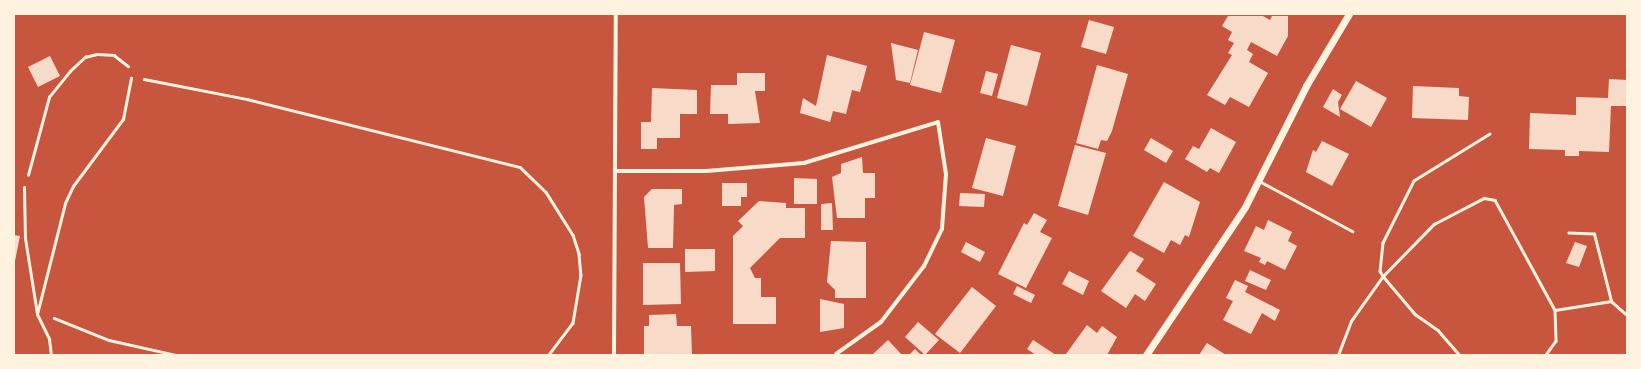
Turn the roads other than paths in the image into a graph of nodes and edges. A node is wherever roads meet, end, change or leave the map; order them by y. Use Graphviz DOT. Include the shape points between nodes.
graph roads {
  1 [pos="616,14"];
  2 [pos="1349,14"];
  3 [pos="131,78"];
  4 [pos="615,171"];
  5 [pos="1258,181"];
  6 [pos="24,187"];
  7 [pos="1352,231"];
  8 [pos="37,314"];
  9 [pos="836,354"];
  10 [pos="51,355"];
  11 [pos="614,355"];
  12 [pos="1146,355"];
  1 -- 4 [label="street"];
  2 -- 5 [label="street" via="1337,31"];
  3 -- 8 [label="lane" via="123,119 73,186 65,203"];
  4 -- 9 [label="street" via="706,171 804,163 938,122 946,174 942,228 924,266 881,322"];
  4 -- 11 [label="street"];
  5 -- 7 [label="lane"];
  5 -- 12 [label="street" via="1246,207"];
  6 -- 8 [label="lane" via="25,238"];
  8 -- 10 [label="lane" via="49,339"];
}
